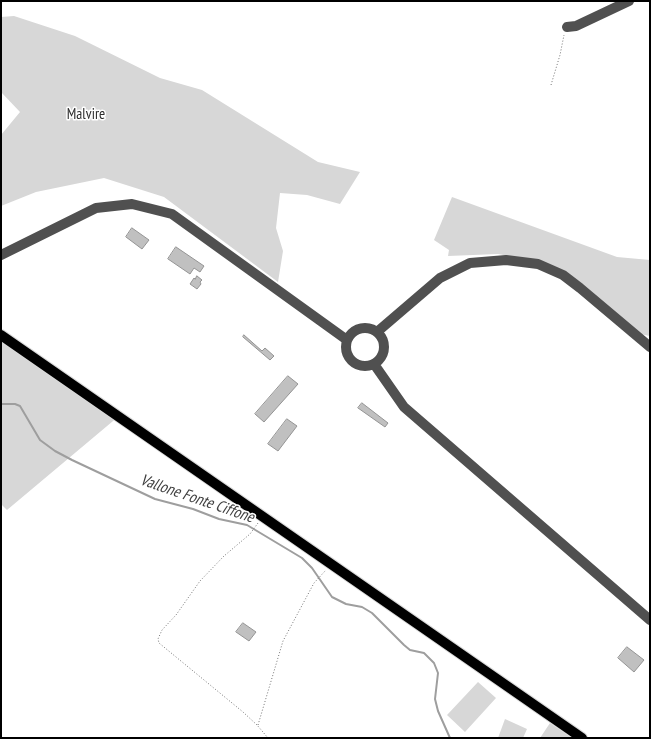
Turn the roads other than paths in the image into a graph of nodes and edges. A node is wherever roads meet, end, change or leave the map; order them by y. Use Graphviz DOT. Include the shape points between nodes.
graph roads {
  1 [pos="629,1"];
  2 [pos="568,27"];
  3 [pos="1,255"];
  4 [pos="377,332"];
  5 [pos="1,334"];
  6 [pos="347,340"];
  7 [pos="646,341"];
  8 [pos="650,347"];
  9 [pos="374,364"];
  10 [pos="650,620"];
  11 [pos="582,738"];
  1 -- 2 [label="street" via="576,26"];
  3 -- 6 [label="street" via="96,208 132,204 172,214"];
  4 -- 6 [label="street" via="364,328 351,334"];
  4 -- 7 [label="street" via="440,278 470,263 506,260 538,264 563,275"];
  4 -- 9 [label="street" via="384,345 383,353"];
  5 -- 11 [label="main road"];
  6 -- 9 [label="street" via="346,347 352,361 366,366"];
  7 -- 8 [label="street"];
  9 -- 10 [label="street" via="404,407"];
}
